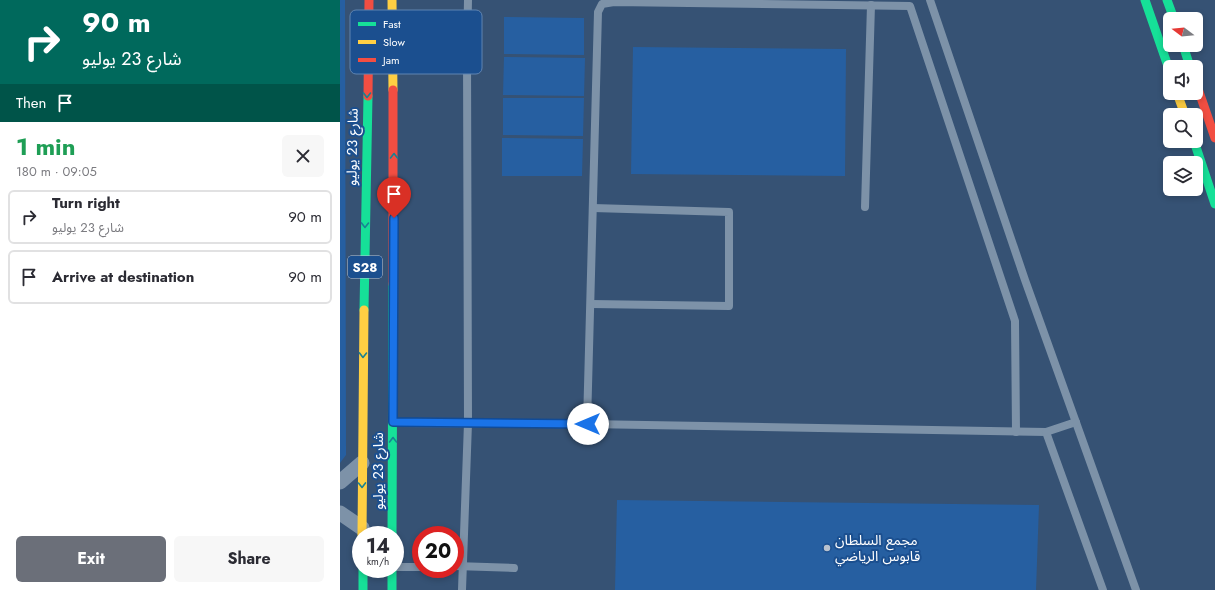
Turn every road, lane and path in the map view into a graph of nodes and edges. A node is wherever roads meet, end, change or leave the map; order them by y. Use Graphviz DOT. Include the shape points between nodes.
graph roads {
  1 [pos="369,0"];
  2 [pos="392,0"];
  3 [pos="468,0"];
  4 [pos="930,0"];
  5 [pos="1145,0"];
  6 [pos="1167,0"];
  7 [pos="871,5"];
  8 [pos="369,10"];
  9 [pos="392,10"];
  10 [pos="468,10"];
  11 [pos="1171,12"];
  12 [pos="1166,60"];
  13 [pos="368,74"];
  14 [pos="393,74"];
  15 [pos="467,74"];
  16 [pos="1202,100"];
  17 [pos="1215,138"];
  18 [pos="1196,148"];
  19 [pos="1215,204"];
  20 [pos="593,208"];
  21 [pos="865,208"];
  22 [pos="591,304"];
  23 [pos="393,422"];
  24 [pos="1076,422"];
  25 [pos="468,423"];
  26 [pos="588,424"];
  27 [pos="1016,432"];
  28 [pos="1046,432"];
  29 [pos="362,462"];
  30 [pos="340,482"];
  31 [pos="340,513"];
  32 [pos="355,526"];
  33 [pos="362,526"];
  34 [pos="392,526"];
  35 [pos="462,526"];
  36 [pos="464,566"];
  37 [pos="514,568"];
  38 [pos="363,578"];
  39 [pos="392,578"];
  40 [pos="460,578"];
  41 [pos="363,590"];
  42 [pos="392,590"];
  43 [pos="462,590"];
  44 [pos="1103,590"];
  45 [pos="1136,590"];
  1 -- 8 [label="main road, شارع 23 يوليو / S28, one-way"];
  9 -- 2 [label="main road, شارع 23 يوليو / S28, one-way"];
  3 -- 10 [label="lane"];
  4 -- 24 [label="lane"];
  5 -- 12 [label="main road"];
  6 -- 11 [label="main road"];
  7 -- 20 [label="lane" via="614,2 602,4 598,12"];
  7 -- 21 [label="lane"];
  7 -- 27 [label="lane" via="910,6 913,13 1015,321"];
  13 -- 29 [label="main road, شارع 23 يوليو / S28, one-way"];
  23 -- 14 [label="main road, شارع 23 يوليو / S28, one-way"];
  15 -- 25 [label="lane"];
  16 -- 17 [label="main road"];
  18 -- 19 [label="main road"];
  20 -- 22 [label="lane"];
  20 -- 22 [label="lane" via="729,212 729,306"];
  22 -- 26 [label="lane"];
  23 -- 25 [label="lane"];
  34 -- 23 [label="main road, شارع 23 يوليو / S28, one-way"];
  24 -- 28 [label="lane"];
  24 -- 45 [label="lane"];
  25 -- 26 [label="lane"];
  25 -- 35 [label="lane"];
  26 -- 27 [label="lane"];
  27 -- 28 [label="lane"];
  28 -- 44 [label="lane"];
  29 -- 30 [label="street"];
  29 -- 33 [label="main road, شارع 23 يوليو / S28, one-way"];
  31 -- 32 [label="street"];
  36 -- 37 [label="lane"];
  38 -- 41 [label="main road"];
  39 -- 42 [label="main road"];
  40 -- 43 [label="lane"];
}
